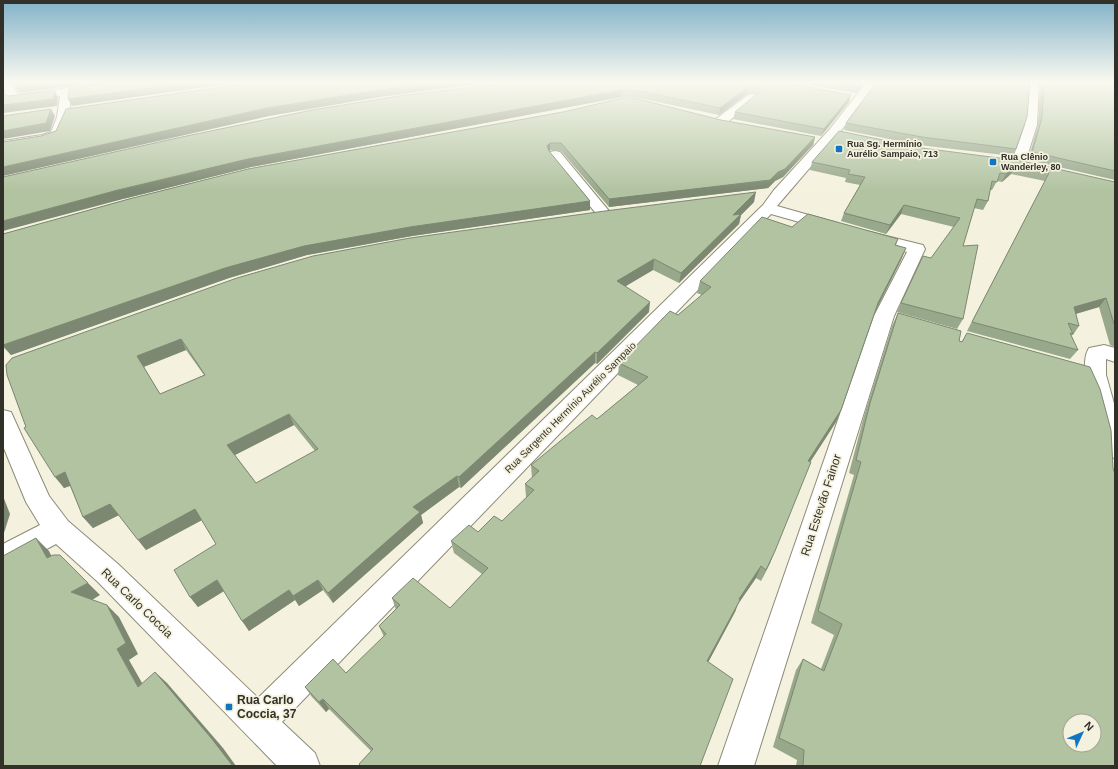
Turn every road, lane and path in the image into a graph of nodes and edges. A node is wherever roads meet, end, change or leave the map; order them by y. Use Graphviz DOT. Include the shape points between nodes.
graph roads {
  1 [pos="61,119"];
  2 [pos="708,119"];
  3 [pos="724,119"];
  4 [pos="842,119"];
  5 [pos="1031,119"];
  6 [pos="720,122"];
  7 [pos="735,125"];
  8 [pos="3,145"];
  9 [pos="555,155"];
  10 [pos="1005,161"];
  11 [pos="1018,163"];
  12 [pos="1032,166"];
  13 [pos="767,199"];
  14 [pos="604,214"];
  15 [pos="1106,354"];
  16 [pos="4,421"];
  17 [pos="1115,449"];
  18 [pos="58,529"];
  19 [pos="3,558"];
  20 [pos="258,722"];
  21 [pos="297,764"];
  22 [pos="736,766"];
  1 -- 8 [label="street" via="56,134"];
  2 -- 6 [label="street"];
  3 -- 6 [label="street"];
  4 -- 13 [label="street, Rua Sargento Hermínio Aurélio Sampaio" via="829,138"];
  5 -- 11 [label="street"];
  6 -- 7 [label="street"];
  9 -- 14 [label="street"];
  10 -- 11 [label="street"];
  11 -- 12 [label="street"];
  13 -- 20 [label="street, Rua Sargento Hermínio Aurélio Sampaio"];
  13 -- 22 [label="street, Rua Estevão Fainor" via="848,231 917,249"];
  15 -- 17 [label="street" via="1087,373"];
  16 -- 18 [label="street, Rua Carlo Coccia" via="39,502"];
  18 -- 19 [label="street"];
  18 -- 20 [label="street, Rua Carlo Coccia" via="108,573"];
  20 -- 21 [label="street, Rua Carlo Coccia"];
}
